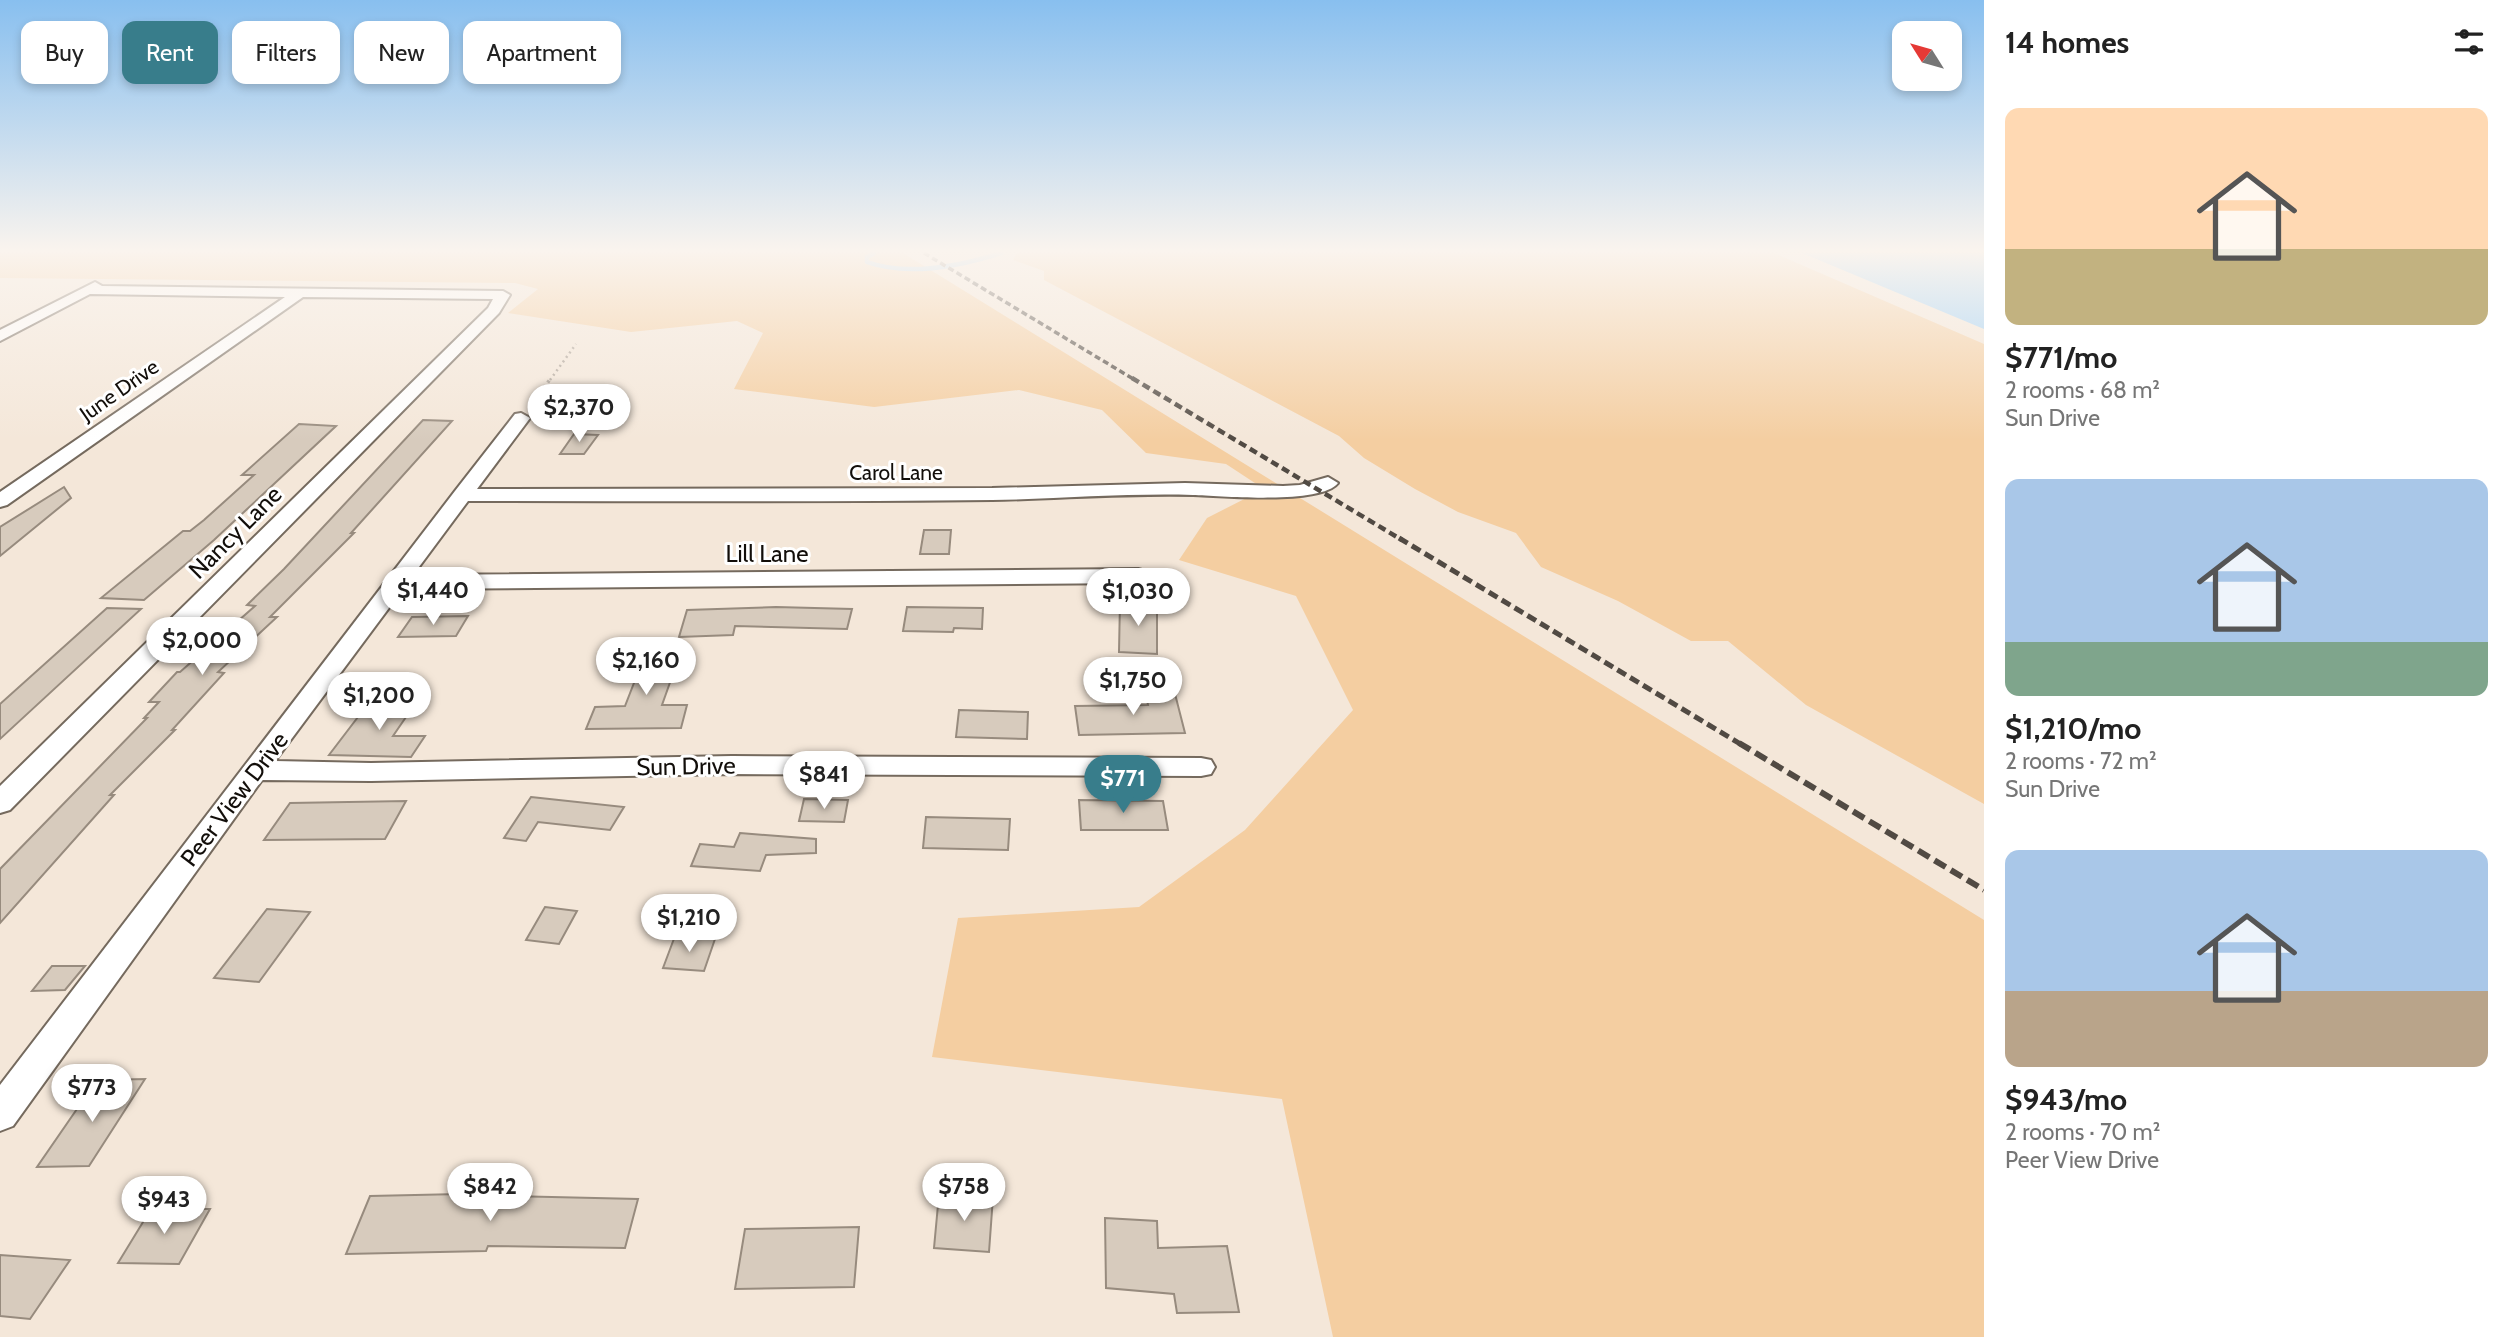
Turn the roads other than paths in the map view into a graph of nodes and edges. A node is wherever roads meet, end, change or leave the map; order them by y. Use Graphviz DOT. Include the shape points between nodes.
graph roads {
  1 [pos="39,315"];
  2 [pos="267,315"];
  3 [pos="489,315"];
  4 [pos="0,336"];
  5 [pos="521,418"];
  6 [pos="1328,484"];
  7 [pos="462,495"];
  8 [pos="0,501"];
  9 [pos="1138,576"];
  10 [pos="397,582"];
  11 [pos="1200,767"];
  12 [pos="254,770"];
  13 [pos="0,803"];
  14 [pos="0,1114"];
  1 -- 4 [label="street"];
  2 -- 8 [label="street, June Drive"];
  3 -- 13 [label="street, Nancy Lane"];
  5 -- 7 [label="street, Peer View Drive"];
  6 -- 7 [label="street, Carol Lane" via="1283,492"];
  7 -- 10 [label="street, Peer View Drive"];
  9 -- 10 [label="street, Lill Lane"];
  10 -- 12 [label="street, Peer View Drive"];
  11 -- 12 [label="street, Sun Drive"];
  12 -- 14 [label="street, Peer View Drive"];
}
